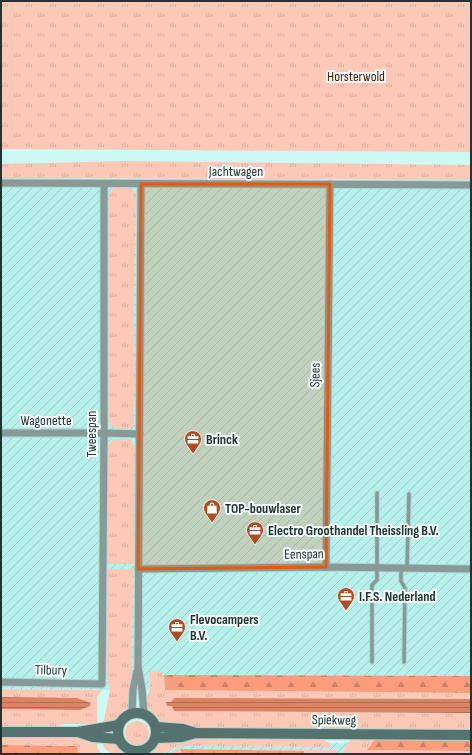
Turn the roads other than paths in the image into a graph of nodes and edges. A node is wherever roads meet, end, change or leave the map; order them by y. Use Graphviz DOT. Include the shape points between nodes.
graph roads {
  1 [pos="1,183"];
  2 [pos="104,184"];
  3 [pos="141,184"];
  4 [pos="330,184"];
  5 [pos="471,185"];
  6 [pos="1,433"];
  7 [pos="104,433"];
  8 [pos="140,434"];
  9 [pos="377,493"];
  10 [pos="409,494"];
  11 [pos="326,567"];
  12 [pos="377,568"];
  13 [pos="404,568"];
  14 [pos="138,569"];
  15 [pos="471,569"];
  16 [pos="372,662"];
  17 [pos="404,662"];
  18 [pos="138,667"];
  19 [pos="1,682"];
  20 [pos="102,684"];
  21 [pos="132,714"];
  22 [pos="144,714"];
  23 [pos="119,725"];
  24 [pos="156,727"];
  25 [pos="1,732"];
  26 [pos="78,732"];
  27 [pos="196,733"];
  28 [pos="471,735"];
  29 [pos="156,738"];
  30 [pos="119,740"];
  31 [pos="131,752"];
  32 [pos="142,753"];
  1 -- 2 [label="street, Jachtwagen"];
  2 -- 3 [label="street, Jachtwagen"];
  2 -- 7 [label="street, Tweespan"];
  3 -- 4 [label="street, Jachtwagen"];
  3 -- 8 [label="street"];
  4 -- 5 [label="street, Jachtwagen"];
  4 -- 11 [label="street, Sjees"];
  6 -- 7 [label="street, Wagonette"];
  7 -- 8 [label="street, Wagonette"];
  7 -- 20 [label="street, Tweespan"];
  8 -- 14 [label="street"];
  9 -- 12 [label="lane"];
  10 -- 13 [label="lane"];
  11 -- 12 [label="street, Eenspan"];
  11 -- 14 [label="street, Eenspan"];
  12 -- 13 [label="street, Eenspan"];
  12 -- 16 [label="lane" via="377,580 372,584"];
  13 -- 15 [label="street, Eenspan"];
  13 -- 17 [label="lane" via="400,581 405,588"];
  14 -- 18 [label="street"];
  18 -- 21 [label="street" via="133,689"];
  18 -- 22 [label="street"];
  19 -- 20 [label="street, Tilbury"];
  21 -- 22 [label="main road"];
  21 -- 23 [label="main road"];
  22 -- 24 [label="main road"];
  23 -- 26 [label="main road"];
  23 -- 30 [label="main road"];
  24 -- 27 [label="main road, Spiekweg" via="183,728"];
  24 -- 29 [label="main road"];
  25 -- 26 [label="main road"];
  26 -- 30 [label="main road"];
  27 -- 28 [label="main road, Spiekweg"];
  27 -- 29 [label="main road, Spiekweg" via="182,737"];
  29 -- 32 [label="main road"];
  30 -- 31 [label="main road"];
  31 -- 32 [label="main road"];
}
